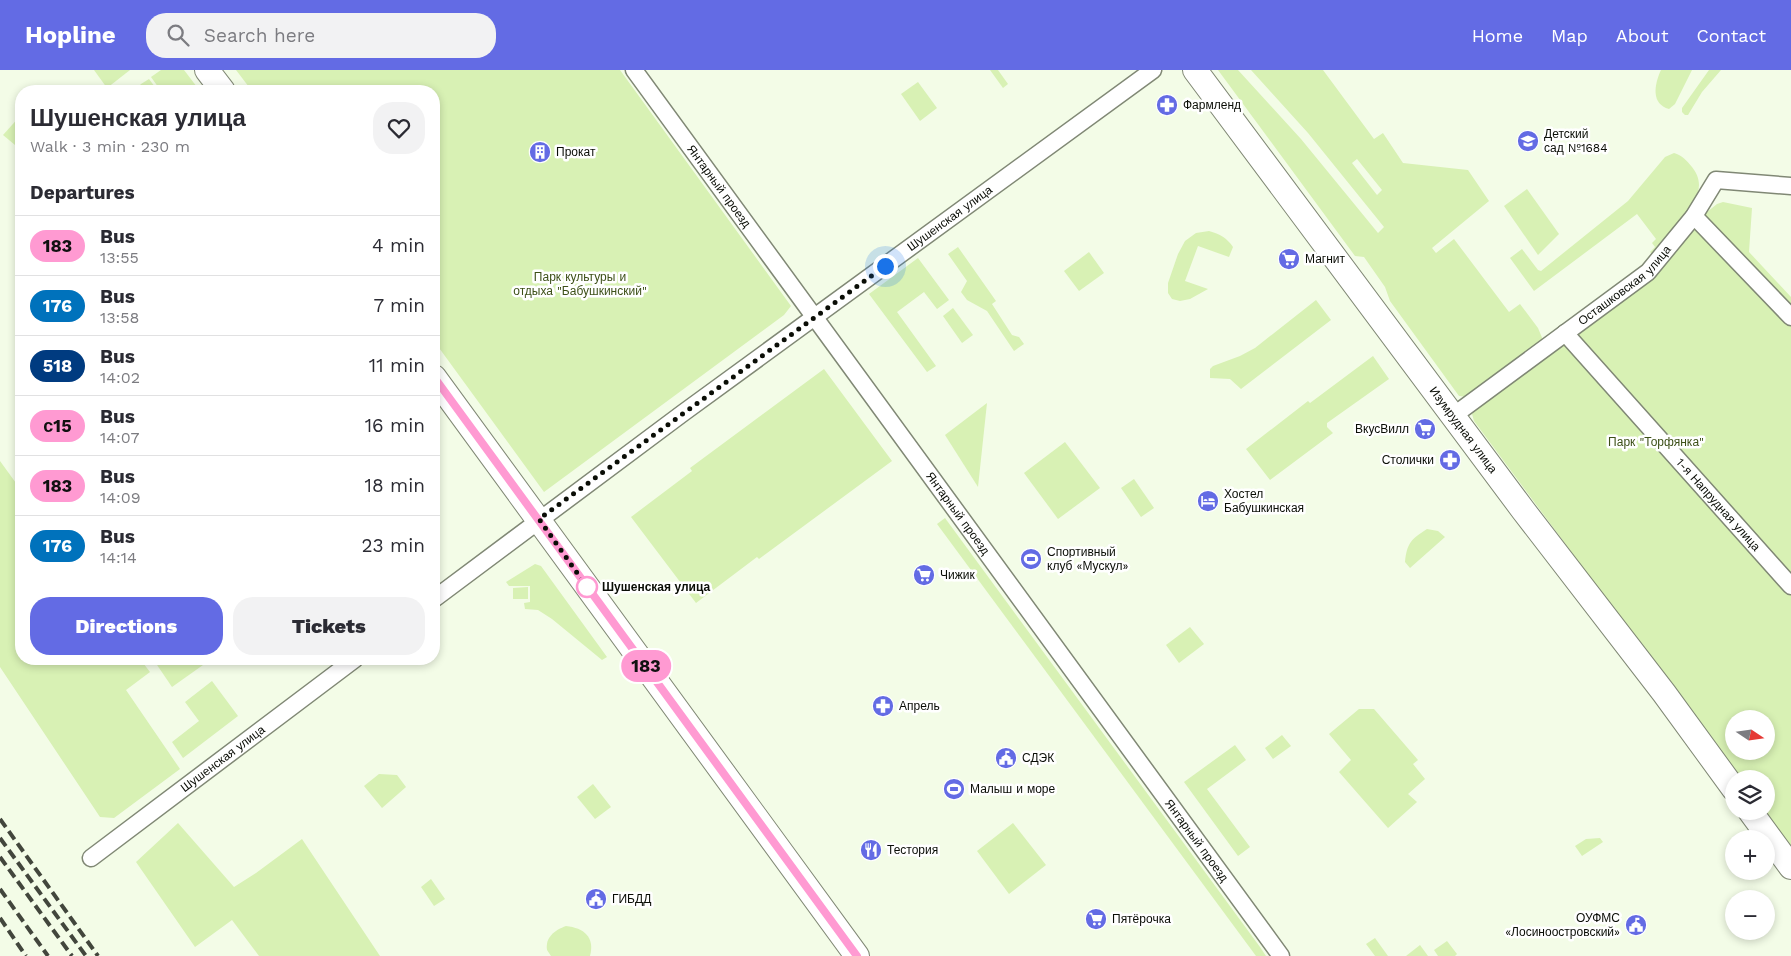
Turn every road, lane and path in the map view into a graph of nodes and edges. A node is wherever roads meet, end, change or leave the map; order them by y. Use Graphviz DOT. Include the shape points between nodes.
graph roads {
  1 [pos="207,70"];
  2 [pos="634,70"];
  3 [pos="1153,70"];
  4 [pos="1195,70"];
  5 [pos="218,85"];
  6 [pos="1791,186"];
  7 [pos="1694,216"];
  8 [pos="815,318"];
  9 [pos="1791,318"];
  10 [pos="1565,333"];
  11 [pos="440,385"];
  12 [pos="1453,416"];
  13 [pos="539,519"];
  14 [pos="1791,586"];
  15 [pos="440,594"];
  16 [pos="347,665"];
  17 [pos="1725,777"];
  18 [pos="1757,820"];
  19 [pos="91,858"];
  20 [pos="1791,867"];
  21 [pos="857,956"];
  22 [pos="1281,956"];
  1 -- 5 [label="street"];
  2 -- 8 [label="street, Янтарный проезд"];
  3 -- 8 [label="street, Шушенская улица"];
  4 -- 12 [label="street, Изумрудная улица"];
  6 -- 7 [label="street, Осташковская улица" via="1716,180"];
  7 -- 9 [label="street"];
  7 -- 10 [label="street, Осташковская улица" via="1648,272"];
  8 -- 13 [label="street, Шушенская улица"];
  8 -- 22 [label="street, Янтарный проезд"];
  10 -- 12 [label="street, Осташковская улица"];
  10 -- 14 [label="street, 1-я Напрудная улица"];
  11 -- 13 [label="street"];
  12 -- 17 [label="street, Изумрудная улица"];
  13 -- 15 [label="street, Шушенская улица"];
  13 -- 21 [label="street"];
  16 -- 19 [label="street, Шушенская улица"];
  18 -- 20 [label="street"];
}
